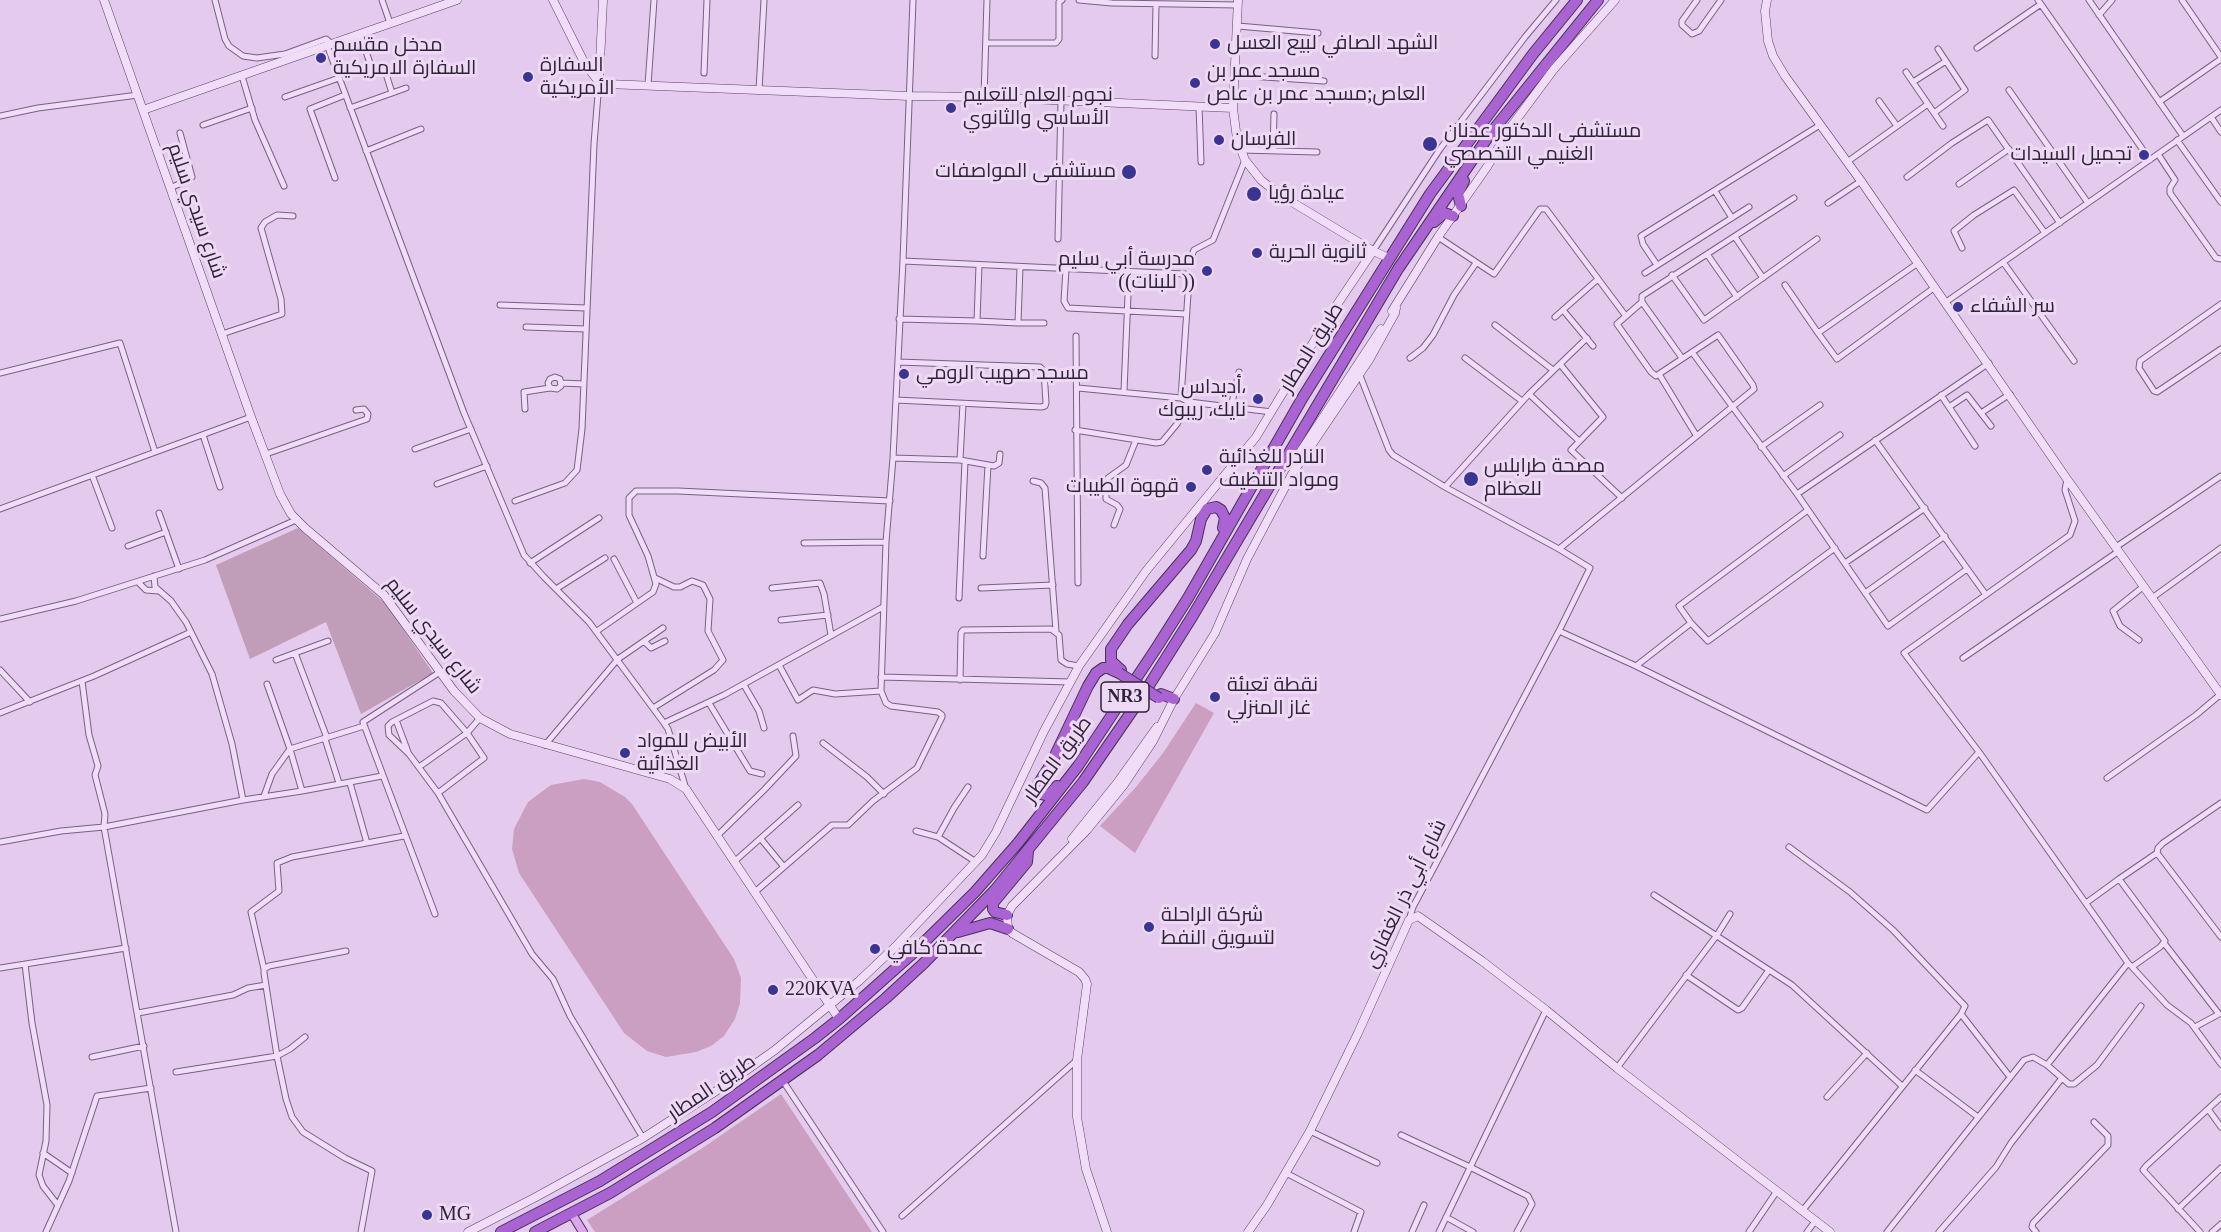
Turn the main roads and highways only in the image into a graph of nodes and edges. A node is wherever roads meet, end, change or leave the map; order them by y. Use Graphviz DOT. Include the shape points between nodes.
graph roads {
  1 [pos="1577,0"];
  2 [pos="1598,0"];
  3 [pos="1481,147"];
  4 [pos="1461,206"];
  5 [pos="1453,216"];
  6 [pos="1423,232"];
  7 [pos="1219,541"];
  8 [pos="1120,672"];
  9 [pos="1170,707"];
  10 [pos="1108,723"];
  11 [pos="1028,849"];
  12 [pos="1007,915"];
  13 [pos="1008,929"];
  14 [pos="954,933"];
  15 [pos="572,1214"];
  16 [pos="501,1232"];
  17 [pos="535,1232"];
  18 [pos="583,1232"];
  1 -- 7 [label="highway, طريق المطار / NR3" via="1472,135 1389,258"];
  2 -- 3 [label="highway, طريق المطار / NR3"];
  3 -- 4 [label="highway" via="1459,191"];
  3 -- 6 [label="highway, طريق المطار / NR3"];
  5 -- 6 [label="highway" via="1442,214"];
  6 -- 11 [label="highway, طريق المطار / NR3" via="1146,690 1083,783"];
  7 -- 8 [label="highway" via="1225,518 1221,510 1210,507 1197,517 1196,540 1191,550 1111,649 1111,661"];
  7 -- 10 [label="highway, طريق المطار / NR3" via="1188,598"];
  8 -- 9 [label="highway, bridge" via="1160,696"];
  8 -- 10 [label="highway" via="1106,668 1094,677 1052,764 1037,786 1041,794 1050,794"];
  10 -- 16 [label="highway, طريق المطار / NR3" via="1053,799 982,884 839,1020 712,1112 600,1181"];
  11 -- 12 [label="highway" via="1027,862 993,903 995,912"];
  11 -- 14 [label="highway, طريق المطار / NR3"];
  13 -- 14 [label="highway" via="991,923"];
  14 -- 15 [label="highway, طريق المطار / NR3" via="850,1029 783,1081 715,1128"];
  15 -- 17 [label="highway, طريق المطار / NR3"];
  15 -- 18 [label="main road"];
}
